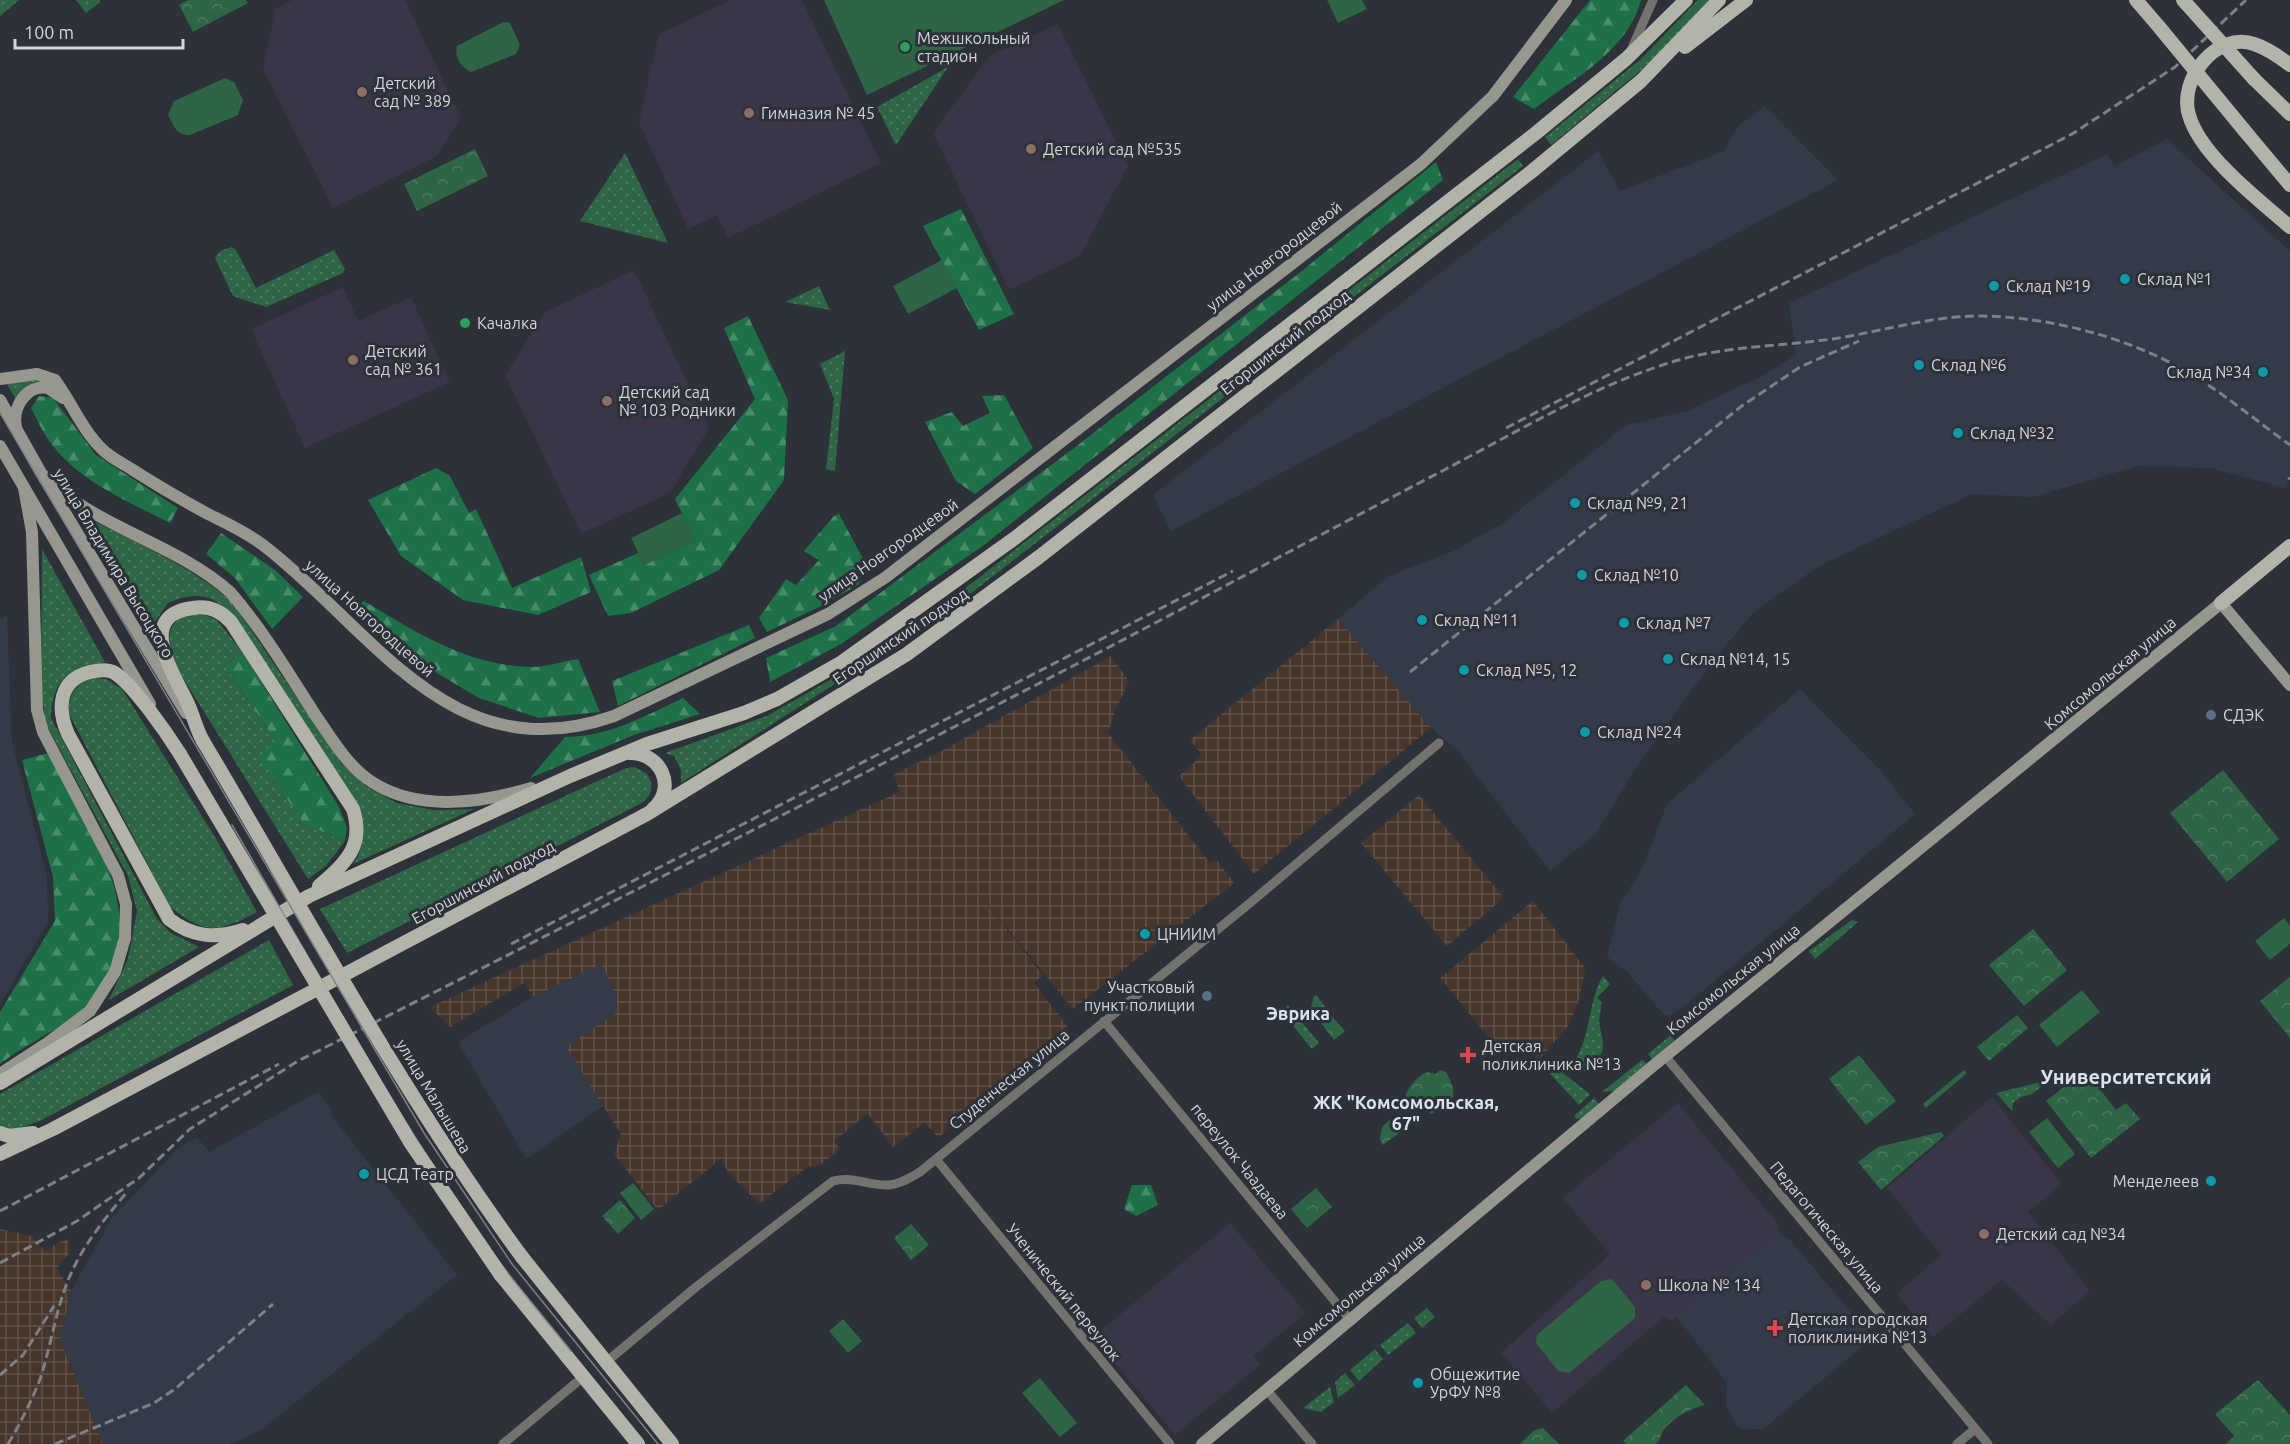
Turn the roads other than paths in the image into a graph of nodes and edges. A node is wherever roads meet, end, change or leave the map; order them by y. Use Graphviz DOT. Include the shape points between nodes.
graph roads {
  1 [pos="1566,0"];
  2 [pos="1653,0"];
  3 [pos="1686,0"];
  4 [pos="1719,0"];
  5 [pos="1746,0"];
  6 [pos="2183,0"];
  7 [pos="2136,1"];
  8 [pos="1626,59"];
  9 [pos="2290,65"];
  10 [pos="1641,81"];
  11 [pos="2290,114"];
  12 [pos="2290,185"];
  13 [pos="2290,227"];
  14 [pos="0,379"];
  15 [pos="0,400"];
  16 [pos="67,403"];
  17 [pos="17,431"];
  18 [pos="0,446"];
  19 [pos="40,473"];
  20 [pos="24,488"];
  21 [pos="2290,546"];
  22 [pos="2221,603"];
  23 [pos="2290,685"];
  24 [pos="163,726"];
  25 [pos="202,739"];
  26 [pos="1439,743"];
  27 [pos="618,756"];
  28 [pos="570,776"];
  29 [pos="647,814"];
  30 [pos="309,896"];
  31 [pos="262,924"];
  32 [pos="1104,1021"];
  33 [pos="1665,1056"];
  34 [pos="2,1080"];
  35 [pos="53,1129"];
  36 [pos="0,1133"];
  37 [pos="0,1154"];
  38 [pos="936,1159"];
  39 [pos="1351,1321"];
  40 [pos="606,1363"];
  41 [pos="583,1377"];
  42 [pos="1266,1389"];
  43 [pos="1975,1429"];
  44 [pos="503,1444"];
  45 [pos="638,1444"];
  46 [pos="672,1444"];
  47 [pos="1170,1444"];
  48 [pos="1202,1444"];
  49 [pos="1312,1444"];
  50 [pos="1958,1444"];
  51 [pos="1988,1444"];
  1 -- 16 [label="main road, улица Новгородцевой" via="1498,90 1421,164 886,577 819,619 591,724 522,729 480,718 438,699 410,679 262,544 164,490 104,451"];
  2 -- 8 [label="street"];
  3 -- 8 [label="main road, Егоршинский подход"];
  4 -- 10 [label="main road, Егоршинский подход"];
  5 -- 10 [label="main road"];
  6 -- 11 [label="main road, bridge"];
  7 -- 12 [label="main road, bridge"];
  8 -- 27 [label="main road, Егоршинский подход" via="1096,476 843,662 744,713"];
  9 -- 13 [label="main road" via="2254,43 2228,44 2202,63 2185,96 2189,117 2207,147"];
  10 -- 29 [label="main road, Егоршинский подход" via="1531,172 992,593 869,679"];
  14 -- 16 [label="main road, улица Новгородцевой" via="37,374 55,380"];
  15 -- 17 [label="main road, улица Владимира Высоцкого"];
  16 -- 17 [label="main road, улица Новгородцевой" via="54,390 43,387 32,391 18,404 14,414"];
  17 -- 19 [label="main road, улица Владимира Высоцкого"];
  18 -- 20 [label="main road"];
  19 -- 25 [label="main road, улица Владимира Высоцкого"];
  19 -- 28 [label="main road" via="57,490 168,551 230,592 341,750 374,783 426,799 466,802 506,796"];
  20 -- 24 [label="main road"];
  20 -- 34 [label="main road" via="32,532 37,710 43,732 118,875 127,919 121,956 98,1003"];
  21 -- 22 [label="main road, Комсомольская улица"];
  22 -- 23 [label="main road"];
  22 -- 33 [label="main road, Комсомольская улица"];
  24 -- 31 [label="main road" via="111,671 85,673 71,682 61,698 61,714 68,734 169,919 188,931 214,936"];
  24 -- 41 [label="main road, bridge" via="410,1142 500,1274"];
  25 -- 30 [label="main road, улица Малышева" via="164,656 161,640 170,619 195,607 214,609 231,622 353,809 357,834 352,852"];
  25 -- 40 [label="main road, улица Малышева, bridge" via="432,1128 522,1257"];
  26 -- 32 [label="street, Студенческая улица"];
  27 -- 28 [label="main road, Егоршинский подход"];
  27 -- 29 [label="main road" via="641,753 662,770 664,792"];
  28 -- 30 [label="main road, Егоршинский подход"];
  29 -- 35 [label="main road, Егоршинский подход"];
  30 -- 31 [label="main road, Егоршинский подход"];
  31 -- 34 [label="main road, Егоршинский подход"];
  32 -- 38 [label="street, Студенческая улица"];
  32 -- 39 [label="street, переулок Чаадаева"];
  33 -- 39 [label="main road, Комсомольская улица"];
  33 -- 43 [label="street, Педагогическая улица"];
  35 -- 36 [label="main road" via="17,1136"];
  35 -- 37 [label="main road, Егоршинский подход"];
  38 -- 40 [label="street, Студенческая улица" via="894,1184 833,1181"];
  38 -- 47 [label="street, Ученический переулок"];
  39 -- 42 [label="main road, Комсомольская улица"];
  40 -- 46 [label="main road, улица Малышева"];
  41 -- 44 [label="street"];
  41 -- 45 [label="main road"];
  42 -- 48 [label="main road, Комсомольская улица"];
  42 -- 49 [label="street"];
  43 -- 50 [label="street"];
  43 -- 51 [label="street, Педагогическая улица"];
}
